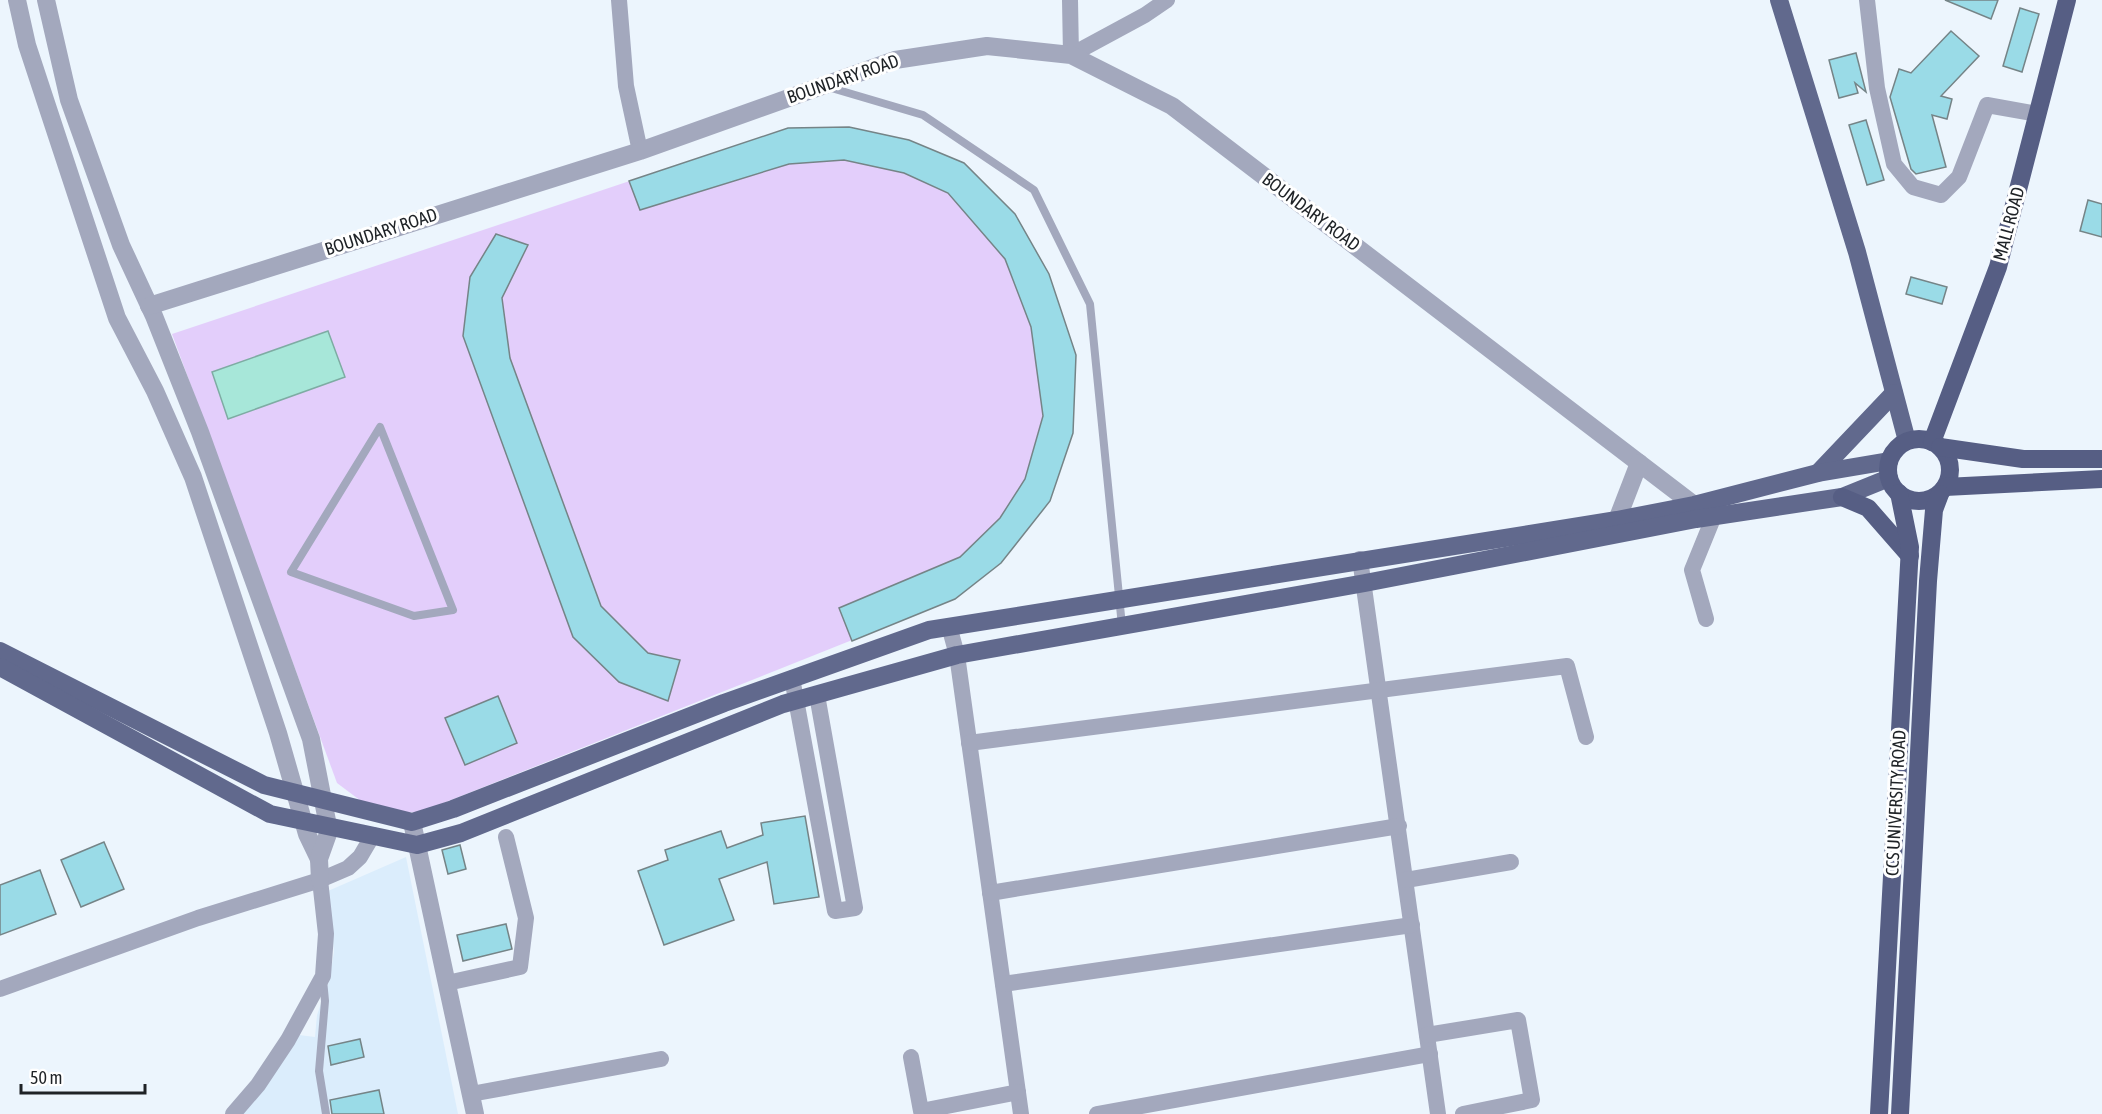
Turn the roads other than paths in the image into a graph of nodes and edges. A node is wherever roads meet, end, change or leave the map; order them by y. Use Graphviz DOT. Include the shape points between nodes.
graph roads {
  1 [pos="17,0"];
  2 [pos="46,0"];
  3 [pos="619,0"];
  4 [pos="1070,0"];
  5 [pos="1167,0"];
  6 [pos="1779,0"];
  7 [pos="1867,0"];
  8 [pos="2067,0"];
  9 [pos="1071,55"];
  10 [pos="822,86"];
  11 [pos="2038,114"];
  12 [pos="640,151"];
  13 [pos="149,306"];
  14 [pos="1894,393"];
  15 [pos="1906,441"];
  16 [pos="1936,444"];
  17 [pos="2102,459"];
  18 [pos="1639,463"];
  19 [pos="1818,473"];
  20 [pos="1893,477"];
  21 [pos="2102,479"];
  22 [pos="1943,490"];
  23 [pos="1842,497"];
  24 [pos="1701,513"];
  25 [pos="1618,527"];
  26 [pos="1910,556"];
  27 [pos="1360,559"];
  28 [pos="291,572"];
  29 [pos="1365,583"];
  30 [pos="1119,598"];
  31 [pos="1706,619"];
  32 [pos="949,626"];
  33 [pos="1122,626"];
  34 [pos="0,651"];
  35 [pos="957,655"];
  36 [pos="0,667"];
  37 [pos="792,678"];
  38 [pos="1380,691"];
  39 [pos="817,695"];
  40 [pos="798,700"];
  41 [pos="1901,725"];
  42 [pos="1920,727"];
  43 [pos="1586,737"];
  44 [pos="969,744"];
  45 [pos="557,768"];
  46 [pos="567,790"];
  47 [pos="295,793"];
  48 [pos="323,800"];
  49 [pos="303,821"];
  50 [pos="412,822"];
  51 [pos="328,826"];
  52 [pos="1398,826"];
  53 [pos="373,835"];
  54 [pos="506,837"];
  55 [pos="417,844"];
  56 [pos="319,859"];
  57 [pos="1511,862"];
  58 [pos="320,880"];
  59 [pos="1406,880"];
  60 [pos="990,893"];
  61 [pos="1911,894"];
  62 [pos="1891,895"];
  63 [pos="1412,926"];
  64 [pos="1888,962"];
  65 [pos="1908,964"];
  66 [pos="323,976"];
  67 [pos="447,984"];
  68 [pos="1003,984"];
  69 [pos="0,989"];
  70 [pos="1427,1035"];
  71 [pos="1430,1054"];
  72 [pos="911,1057"];
  73 [pos="661,1059"];
  74 [pos="1018,1092"];
  75 [pos="471,1094"];
  76 [pos="233,1114"];
  77 [pos="326,1114"];
  78 [pos="475,1114"];
  79 [pos="1021,1114"];
  80 [pos="1096,1114"];
  81 [pos="1438,1114"];
  82 [pos="1463,1114"];
  83 [pos="1880,1114"];
  84 [pos="1900,1114"];
  1 -- 47 [label="street" via="27,45 117,318 193,477"];
  2 -- 13 [label="street" via="69,100 121,245"];
  3 -- 12 [label="street" via="626,86"];
  4 -- 9 [label="street"];
  5 -- 9 [label="street"];
  6 -- 14 [label="main road" via="1857,252"];
  7 -- 11 [label="street" via="1877,88 1894,164 1913,187 1941,195 1959,177 1987,105"];
  8 -- 11 [label="highway, MALL ROAD"];
  9 -- 10 [label="street, BOUNDARY ROAD" via="987,46 895,60"];
  9 -- 18 [label="street, BOUNDARY ROAD" via="1172,106"];
  10 -- 12 [label="street, BOUNDARY ROAD"];
  10 -- 30 [label="lane" via="923,115 1034,190 1090,304"];
  11 -- 16 [label="highway, MALL ROAD" via="1998,267"];
  12 -- 13 [label="street, BOUNDARY ROAD"];
  13 -- 48 [label="street" via="200,432 311,740"];
  14 -- 15 [label="main road"];
  14 -- 19 [label="main road"];
  15 -- 16 [label="highway" via="1924,439"];
  15 -- 20 [label="highway" via="1893,453"];
  16 -- 17 [label="highway" via="2023,459"];
  16 -- 22 [label="highway" via="1949,461 1949,479"];
  18 -- 24 [label="street, BOUNDARY ROAD"];
  18 -- 25 [label="street"];
  19 -- 20 [label="main road"];
  19 -- 24 [label="main road"];
  20 -- 22 [label="highway" via="1915,501 1924,501"];
  20 -- 23 [label="main road"];
  20 -- 26 [label="highway, CCS UNIVERSITY ROAD"];
  21 -- 22 [label="highway"];
  22 -- 42 [label="highway, CCS UNIVERSITY ROAD" via="1934,510"];
  23 -- 24 [label="main road"];
  23 -- 26 [label="highway" via="1868,508"];
  24 -- 25 [label="main road"];
  24 -- 31 [label="street" via="1692,570"];
  25 -- 27 [label="main road"];
  25 -- 29 [label="main road"];
  26 -- 41 [label="highway, CCS UNIVERSITY ROAD"];
  27 -- 29 [label="street"];
  27 -- 30 [label="main road"];
  28 -- 28 [label="lane" via="297,562 380,427 453,610 414,616"];
  29 -- 33 [label="main road"];
  29 -- 38 [label="street"];
  30 -- 32 [label="main road"];
  30 -- 33 [label="lane"];
  32 -- 35 [label="street"];
  32 -- 37 [label="main road"];
  33 -- 35 [label="main road"];
  34 -- 47 [label="main road" via="264,785"];
  35 -- 39 [label="main road"];
  35 -- 44 [label="street"];
  36 -- 49 [label="main road" via="270,814"];
  37 -- 40 [label="street"];
  37 -- 45 [label="main road"];
  38 -- 43 [label="street" via="1567,666"];
  38 -- 44 [label="street"];
  38 -- 52 [label="street"];
  39 -- 40 [label="main road"];
  39 -- 40 [label="street" via="855,908 835,911"];
  40 -- 46 [label="main road"];
  41 -- 42 [label="highway"];
  41 -- 62 [label="highway, CCS UNIVERSITY ROAD"];
  42 -- 61 [label="highway, CCS UNIVERSITY ROAD"];
  44 -- 60 [label="street"];
  45 -- 46 [label="main road"];
  45 -- 50 [label="main road"];
  46 -- 55 [label="main road" via="461,833"];
  47 -- 48 [label="main road"];
  47 -- 49 [label="street"];
  48 -- 50 [label="main road"];
  48 -- 51 [label="street"];
  49 -- 51 [label="main road"];
  49 -- 56 [label="street"];
  50 -- 55 [label="street"];
  51 -- 53 [label="main road"];
  51 -- 56 [label="street"];
  52 -- 59 [label="street"];
  52 -- 60 [label="street"];
  53 -- 55 [label="main road"];
  53 -- 58 [label="street" via="348,868"];
  54 -- 67 [label="street" via="526,918 520,967"];
  55 -- 67 [label="street"];
  56 -- 58 [label="street"];
  57 -- 59 [label="street"];
  58 -- 66 [label="street" via="326,934"];
  58 -- 69 [label="street" via="198,918"];
  59 -- 63 [label="street"];
  60 -- 68 [label="street"];
  61 -- 62 [label="highway"];
  61 -- 65 [label="highway, CCS UNIVERSITY ROAD"];
  62 -- 64 [label="highway, CCS UNIVERSITY ROAD"];
  63 -- 68 [label="street"];
  63 -- 70 [label="street"];
  64 -- 65 [label="highway"];
  64 -- 83 [label="highway, CCS UNIVERSITY ROAD"];
  65 -- 84 [label="highway, CCS UNIVERSITY ROAD"];
  66 -- 76 [label="street" via="288,1040"];
  66 -- 77 [label="lane" via="325,1001 319,1071"];
  67 -- 75 [label="street"];
  68 -- 74 [label="street"];
  70 -- 71 [label="street"];
  70 -- 82 [label="street" via="1518,1020 1532,1100"];
  71 -- 80 [label="street"];
  71 -- 81 [label="street"];
  72 -- 74 [label="street" via="921,1112"];
  73 -- 75 [label="street"];
  74 -- 79 [label="street"];
  75 -- 78 [label="street"];
}
